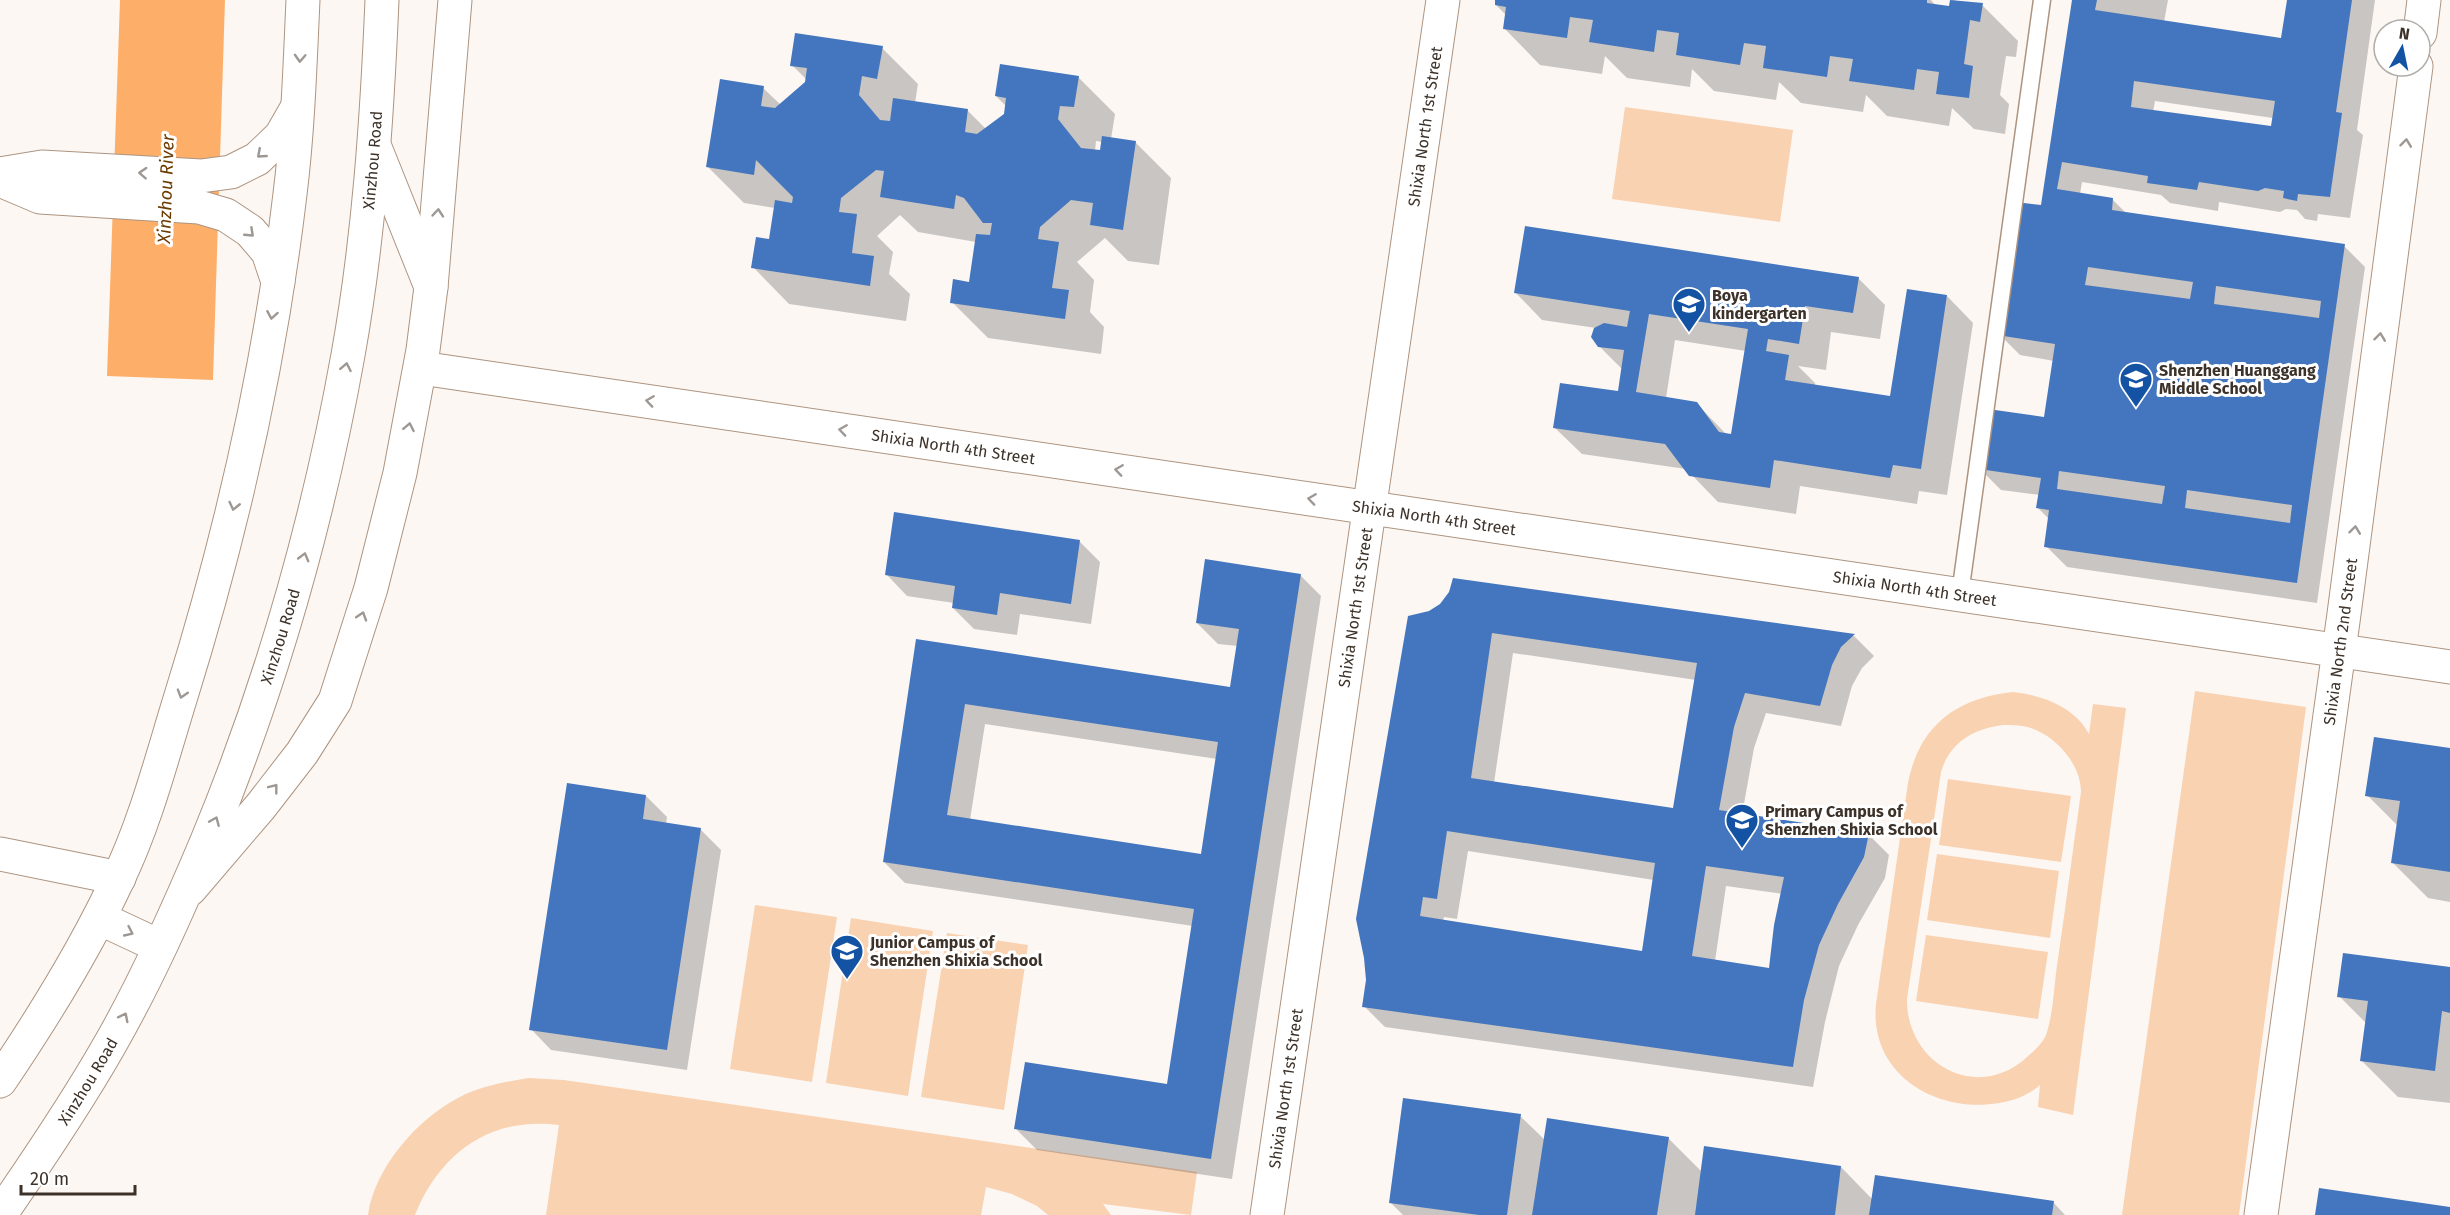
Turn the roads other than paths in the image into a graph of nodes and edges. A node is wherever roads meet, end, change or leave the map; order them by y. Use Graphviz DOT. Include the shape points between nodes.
graph roads {
  1 [pos="303,0"];
  2 [pos="382,0"];
  3 [pos="455,0"];
  4 [pos="1443,0"];
  5 [pos="2042,0"];
  6 [pos="2424,0"];
  7 [pos="2422,18"];
  8 [pos="2414,78"];
  9 [pos="297,108"];
  10 [pos="374,145"];
  11 [pos="0,174"];
  12 [pos="0,180"];
  13 [pos="41,182"];
  14 [pos="200,192"];
  15 [pos="278,282"];
  16 [pos="431,287"];
  17 [pos="420,368"];
  18 [pos="1370,508"];
  19 [pos="1960,594"];
  20 [pos="2339,650"];
  21 [pos="2450,667"];
  22 [pos="0,854"];
  23 [pos="119,878"];
  24 [pos="183,897"];
  25 [pos="99,918"];
  26 [pos="159,946"];
  27 [pos="0,1081"];
  28 [pos="40,1157"];
  29 [pos="0,1215"];
  30 [pos="27,1215"];
  31 [pos="1267,1215"];
  32 [pos="2261,1215"];
  1 -- 9 [label="street, one-way"];
  2 -- 10 [label="street, Xinzhou Road"];
  16 -- 3 [label="street, one-way"];
  4 -- 18 [label="street, Shixia North 1st Street"];
  5 -- 19 [label="lane"];
  6 -- 7 [label="street"];
  20 -- 8 [label="street, Shixia North 2nd Street, one-way"];
  9 -- 14 [label="street, one-way" via="281,136 257,159"];
  9 -- 15 [label="street" via="291,192"];
  10 -- 16 [label="street"];
  24 -- 10 [label="street, Xinzhou Road, one-way" via="267,680 315,516 348,354"];
  11 -- 13 [label="street"];
  12 -- 13 [label="street"];
  13 -- 14 [label="street"];
  14 -- 15 [label="street, one-way" via="250,231 268,252"];
  15 -- 23 [label="street, one-way" via="229,527 151,794"];
  16 -- 17 [label="street"];
  18 -- 17 [label="street, Shixia North 4th Street, one-way"];
  24 -- 17 [label="street, one-way" via="268,797 335,701 371,588 400,473"];
  18 -- 19 [label="street, Shixia North 4th Street"];
  18 -- 31 [label="street, Shixia North 1st Street"];
  19 -- 20 [label="street, Shixia North 4th Street"];
  20 -- 21 [label="street, Shixia North 4th Street"];
  20 -- 32 [label="street, Shixia North 2nd Street"];
  22 -- 23 [label="street"];
  23 -- 25 [label="street"];
  24 -- 26 [label="street, Xinzhou Road"];
  25 -- 26 [label="street, one-way"];
  25 -- 27 [label="street" via="79,957"];
  28 -- 26 [label="street, Xinzhou Road, one-way" via="109,1046"];
  28 -- 29 [label="street, Xinzhou Road"];
  28 -- 30 [label="street"];
}
